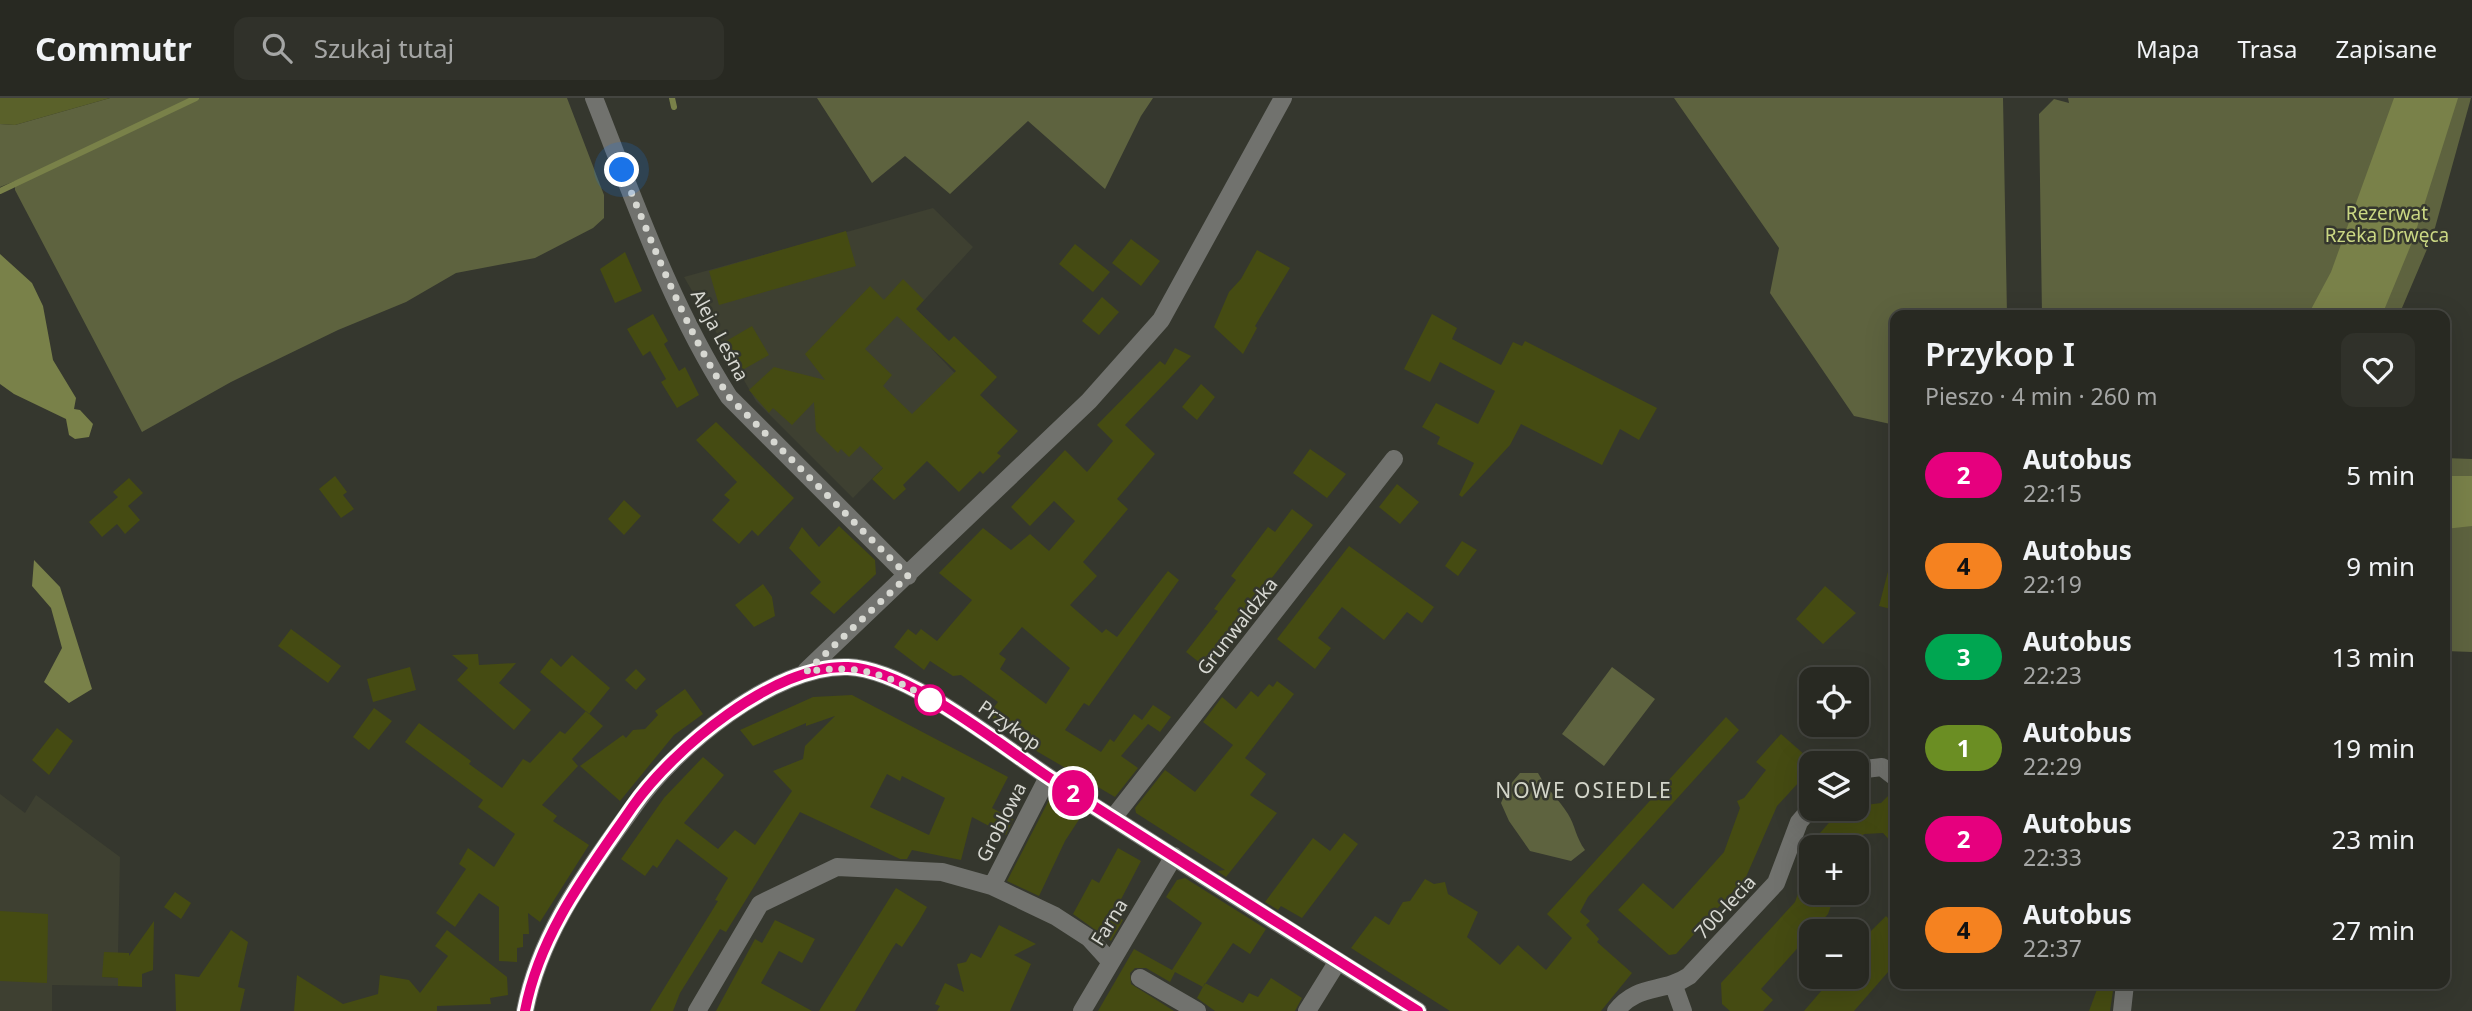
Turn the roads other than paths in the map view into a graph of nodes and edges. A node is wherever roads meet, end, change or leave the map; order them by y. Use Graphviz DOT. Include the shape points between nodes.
graph roads {
  1 [pos="594,98"];
  2 [pos="1283,98"];
  3 [pos="1394,459"];
  4 [pos="908,576"];
  5 [pos="806,672"];
  6 [pos="1869,769"];
  7 [pos="1890,773"];
  8 [pos="1048,777"];
  9 [pos="1113,818"];
  10 [pos="1800,821"];
  11 [pos="1174,856"];
  12 [pos="992,886"];
  13 [pos="1109,960"];
  14 [pos="1338,961"];
  15 [pos="1140,978"];
  16 [pos="1674,986"];
  17 [pos="2124,989"];
  18 [pos="525,1011"];
  19 [pos="697,1011"];
  20 [pos="1082,1011"];
  21 [pos="1197,1011"];
  22 [pos="1307,1011"];
  23 [pos="1418,1011"];
  24 [pos="1616,1011"];
  25 [pos="1683,1011"];
  26 [pos="2123,1011"];
  1 -- 4 [label="street, Aleja Leśna" via="660,265 729,397"];
  2 -- 4 [label="street" via="1161,320 1089,401"];
  3 -- 9 [label="street, Grunwaldzka"];
  4 -- 5 [label="street"];
  5 -- 8 [label="street, Przykop" via="850,667 889,678 970,721"];
  5 -- 18 [label="street, Przykop" via="698,736 653,779 580,882 549,936"];
  6 -- 7 [label="street" via="1882,767"];
  8 -- 9 [label="street, Przykop"];
  8 -- 12 [label="street, Groblowa"];
  9 -- 11 [label="street, Przykop"];
  10 -- 16 [label="street, 700-lecia" via="1776,883 1689,976"];
  11 -- 13 [label="street, Farna"];
  11 -- 14 [label="street, Przykop"];
  12 -- 13 [label="street" via="1055,916 1089,938"];
  12 -- 19 [label="street" via="942,872 837,867 760,904"];
  13 -- 20 [label="street, Farna"];
  14 -- 22 [label="street"];
  14 -- 23 [label="street, Przykop"];
  15 -- 21 [label="street"];
  16 -- 24 [label="street" via="1643,990 1625,999"];
  16 -- 25 [label="street"];
  17 -- 26 [label="street"];
}
